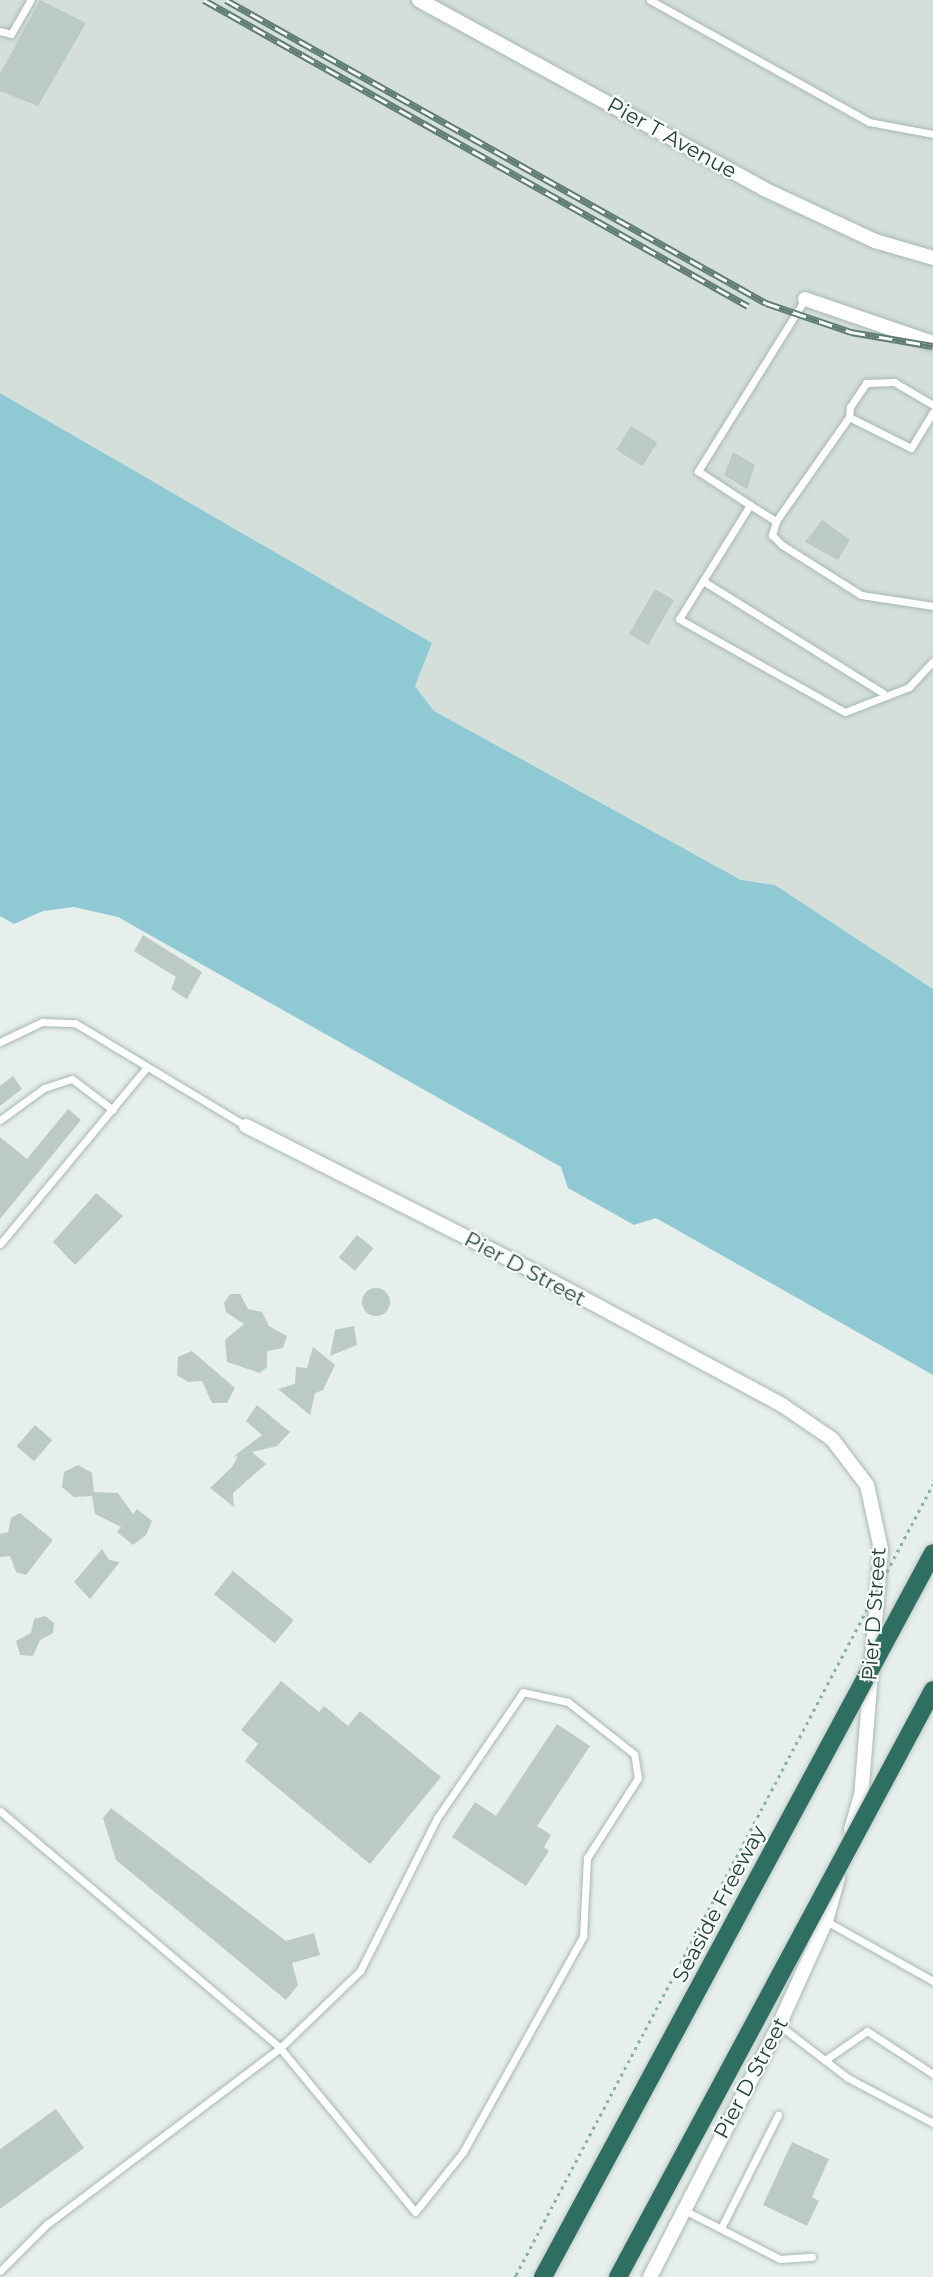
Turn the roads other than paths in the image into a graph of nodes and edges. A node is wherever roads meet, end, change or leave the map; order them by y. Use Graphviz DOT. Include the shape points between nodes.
graph roads {
  1 [pos="31,0"];
  2 [pos="419,0"];
  3 [pos="650,0"];
  4 [pos="0,31"];
  5 [pos="933,134"];
  6 [pos="933,258"];
  7 [pos="805,299"];
  8 [pos="933,343"];
  9 [pos="933,405"];
  10 [pos="933,412"];
  11 [pos="849,417"];
  12 [pos="750,505"];
  13 [pos="776,521"];
  14 [pos="703,581"];
  15 [pos="933,606"];
  16 [pos="933,661"];
  17 [pos="883,693"];
  18 [pos="0,1042"];
  19 [pos="147,1067"];
  20 [pos="113,1110"];
  21 [pos="0,1120"];
  22 [pos="246,1126"];
  23 [pos="0,1244"];
  24 [pos="933,1553"];
  25 [pos="933,1690"];
  26 [pos="0,1810"];
  27 [pos="826,1921"];
  28 [pos="933,1981"];
  29 [pos="779,2025"];
  30 [pos="280,2048"];
  31 [pos="825,2060"];
  32 [pos="933,2074"];
  33 [pos="778,2115"];
  34 [pos="933,2122"];
  35 [pos="682,2209"];
  36 [pos="721,2228"];
  37 [pos="812,2257"];
  38 [pos="0,2271"];
  39 [pos="543,2277"];
  40 [pos="618,2277"];
  41 [pos="650,2277"];
  1 -- 4 [label="lane" via="11,34"];
  2 -- 6 [label="street, Pier T Avenue" via="764,189 875,241"];
  3 -- 5 [label="lane" via="869,122"];
  7 -- 8 [label="street"];
  7 -- 12 [label="lane" via="698,471"];
  9 -- 11 [label="lane" via="894,382 866,383 850,407"];
  10 -- 11 [label="lane" via="911,448"];
  11 -- 13 [label="lane"];
  12 -- 13 [label="lane"];
  12 -- 14 [label="lane"];
  13 -- 15 [label="lane" via="772,535 782,545 861,595"];
  14 -- 17 [label="lane"];
  14 -- 17 [label="lane" via="679,619 845,712"];
  16 -- 17 [label="lane" via="909,687"];
  18 -- 19 [label="lane" via="42,1022 75,1023"];
  19 -- 20 [label="lane"];
  19 -- 22 [label="lane"];
  20 -- 21 [label="lane" via="72,1079 44,1088"];
  20 -- 23 [label="lane"];
  22 -- 27 [label="street, Pier D Street" via="525,1267 782,1405 832,1439 851,1461 867,1485 881,1549 861,1795"];
  24 -- 39 [label="highway, Seaside Freeway, bridge"];
  25 -- 40 [label="highway, bridge"];
  26 -- 30 [label="lane"];
  27 -- 28 [label="lane"];
  27 -- 29 [label="street, Pier D Street"];
  29 -- 31 [label="lane"];
  29 -- 35 [label="street, Pier D Street"];
  30 -- 30 [label="lane" via="360,1971 437,1818 523,1692 568,1702 634,1754 638,1778 587,1858 584,1936 464,2152 415,2212"];
  30 -- 38 [label="lane" via="47,2224"];
  31 -- 32 [label="lane" via="867,2031"];
  31 -- 34 [label="lane"];
  33 -- 36 [label="lane"];
  35 -- 36 [label="lane"];
  35 -- 41 [label="street, Pier D Street"];
  36 -- 37 [label="lane" via="780,2259"];
}
